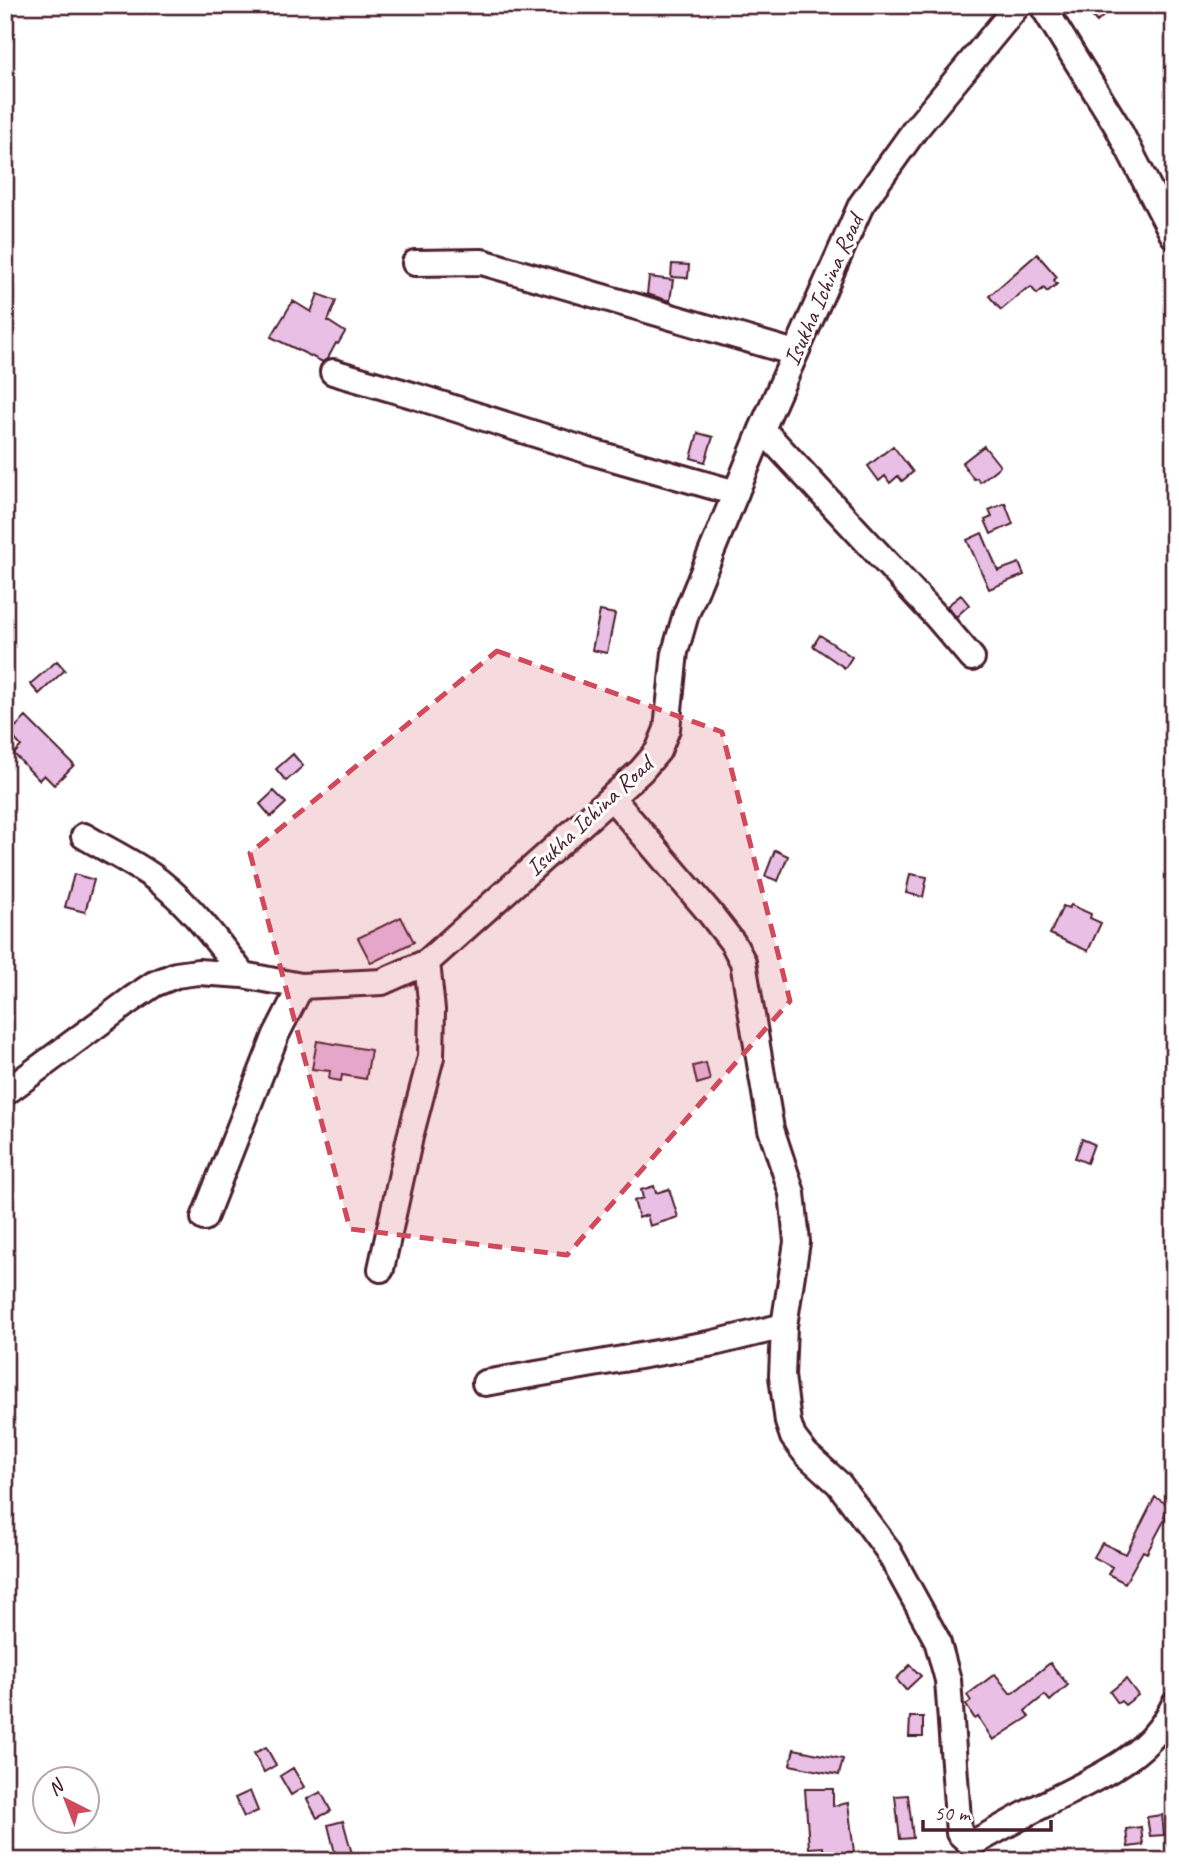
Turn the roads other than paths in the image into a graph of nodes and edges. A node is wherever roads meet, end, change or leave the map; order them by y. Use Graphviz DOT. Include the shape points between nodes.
graph roads {
  1 [pos="1018,5"];
  2 [pos="1042,5"];
  3 [pos="1173,235"];
  4 [pos="415,263"];
  5 [pos="795,353"];
  6 [pos="333,372"];
  7 [pos="762,429"];
  8 [pos="736,493"];
  9 [pos="972,658"];
  10 [pos="612,798"];
  11 [pos="84,836"];
  12 [pos="427,962"];
  13 [pos="243,975"];
  14 [pos="301,986"];
  15 [pos="5,1093"];
  16 [pos="204,1218"];
  17 [pos="382,1269"];
  18 [pos="784,1326"];
  19 [pos="485,1383"];
  20 [pos="1174,1705"];
  1 -- 5 [label="street, Isukha Ichina Road" via="914,131 861,205"];
  2 -- 3 [label="street" via="1117,126"];
  4 -- 5 [label="street" via="482,262"];
  5 -- 7 [label="street, Isukha Ichina Road"];
  6 -- 8 [label="street"];
  7 -- 8 [label="street, Isukha Ichina Road"];
  7 -- 9 [label="street"];
  8 -- 10 [label="street, Isukha Ichina Road" via="675,652 667,729 657,751"];
  10 -- 12 [label="street, Isukha Ichina Road"];
  10 -- 18 [label="street" via="709,912 743,962 771,1129 792,1194 797,1242"];
  11 -- 13 [label="street" via="169,889"];
  12 -- 14 [label="street, Isukha Ichina Road" via="382,982"];
  12 -- 17 [label="street" via="431,1057"];
  13 -- 14 [label="street, Isukha Ichina Road"];
  13 -- 15 [label="street, Isukha Ichina Road" via="198,972 154,984"];
  14 -- 16 [label="street" via="276,1035"];
  18 -- 19 [label="street" via="714,1343"];
  18 -- 20 [label="street" via="782,1376 793,1437 839,1484 887,1549 937,1640 948,1680 959,1833 971,1844 1109,1772 1152,1737"];
}
